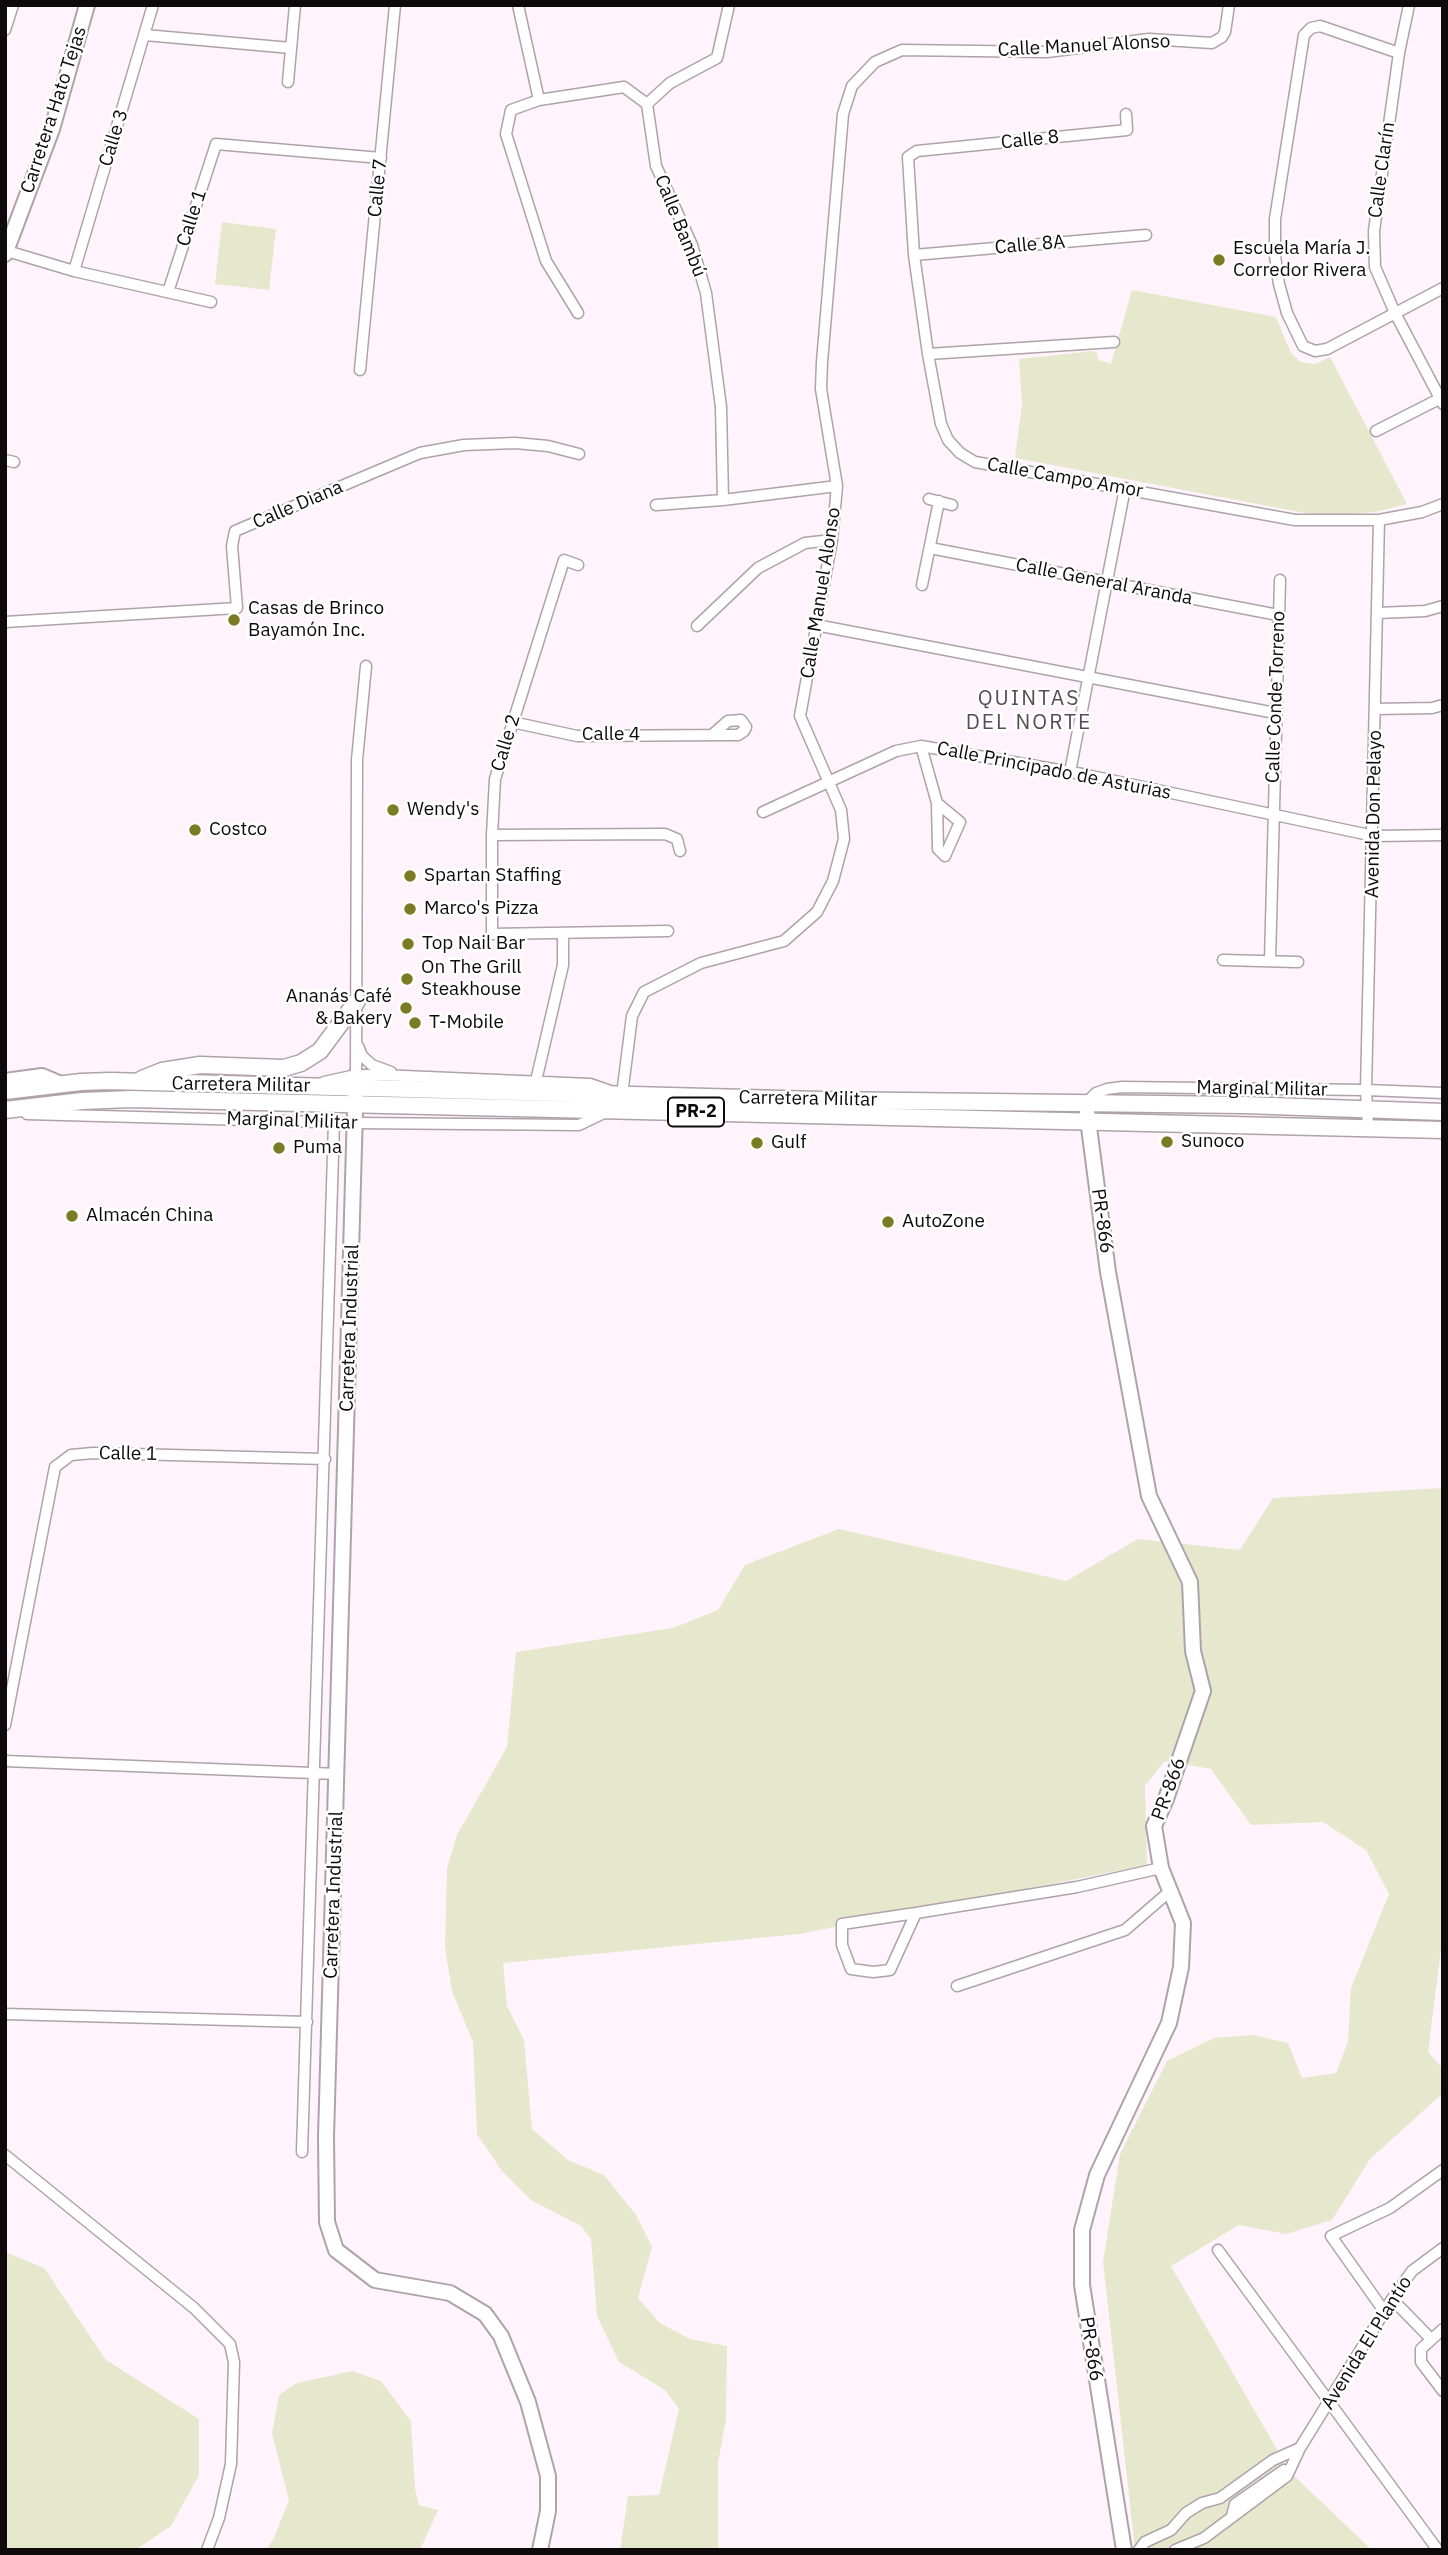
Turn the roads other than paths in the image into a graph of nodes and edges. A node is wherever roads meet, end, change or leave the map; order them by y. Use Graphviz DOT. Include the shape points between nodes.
graph roads {
  1 [pos="13,5"];
  2 [pos="87,5"];
  3 [pos="153,5"];
  4 [pos="295,5"];
  5 [pos="395,5"];
  6 [pos="518,5"];
  7 [pos="729,5"];
  8 [pos="1229,5"];
  9 [pos="1409,5"];
  10 [pos="5,30"];
  11 [pos="145,35"];
  12 [pos="291,48"];
  13 [pos="1399,53"];
  14 [pos="288,82"];
  15 [pos="539,100"];
  16 [pos="647,104"];
  17 [pos="1126,114"];
  18 [pos="917,151"];
  19 [pos="381,158"];
  20 [pos="1146,234"];
  21 [pos="6,253"];
  22 [pos="914,256"];
  23 [pos="74,271"];
  24 [pos="1443,288"];
  25 [pos="168,292"];
  26 [pos="212,302"];
  27 [pos="579,313"];
  28 [pos="1395,313"];
  29 [pos="1114,342"];
  30 [pos="928,354"];
  31 [pos="360,370"];
  32 [pos="1442,400"];
  33 [pos="1376,431"];
  34 [pos="579,454"];
  35 [pos="837,486"];
  36 [pos="1125,488"];
  37 [pos="723,500"];
  38 [pos="1443,504"];
  39 [pos="656,505"];
  40 [pos="952,505"];
  41 [pos="1379,520"];
  42 [pos="832,540"];
  43 [pos="930,548"];
  44 [pos="578,565"];
  45 [pos="1280,580"];
  46 [pos="1107,582"];
  47 [pos="922,585"];
  48 [pos="1443,606"];
  49 [pos="1378,613"];
  50 [pos="1278,615"];
  51 [pos="5,622"];
  52 [pos="816,625"];
  53 [pos="697,626"];
  54 [pos="366,666"];
  55 [pos="1088,677"];
  56 [pos="1443,705"];
  57 [pos="1376,709"];
  58 [pos="1275,713"];
  59 [pos="512,722"];
  60 [pos="712,735"];
  61 [pos="921,746"];
  62 [pos="1070,772"];
  63 [pos="830,782"];
  64 [pos="937,803"];
  65 [pos="763,812"];
  66 [pos="1273,813"];
  67 [pos="492,835"];
  68 [pos="1443,835"];
  69 [pos="1374,836"];
  70 [pos="680,851"];
  71 [pos="668,931"];
  72 [pos="563,933"];
  73 [pos="1223,960"];
  74 [pos="1270,961"];
  75 [pos="1298,962"];
  76 [pos="357,1001"];
  77 [pos="356,1044"];
  78 [pos="401,1076"];
  79 [pos="5,1081"];
  80 [pos="536,1081"];
  81 [pos="134,1082"];
  82 [pos="61,1084"];
  83 [pos="356,1089"];
  84 [pos="1366,1090"];
  85 [pos="5,1091"];
  86 [pos="1443,1093"];
  87 [pos="622,1095"];
  88 [pos="1086,1103"];
  89 [pos="1367,1109"];
  90 [pos="611,1110"];
  91 [pos="5,1112"];
  92 [pos="1443,1112"];
  93 [pos="334,1122"];
  94 [pos="1088,1122"];
  95 [pos="356,1123"];
  96 [pos="1368,1129"];
  97 [pos="1443,1130"];
  98 [pos="324,1459"];
  99 [pos="5,1725"];
  100 [pos="5,1761"];
  101 [pos="314,1773"];
  102 [pos="338,1774"];
  103 [pos="1161,1868"];
  104 [pos="1169,1892"];
  105 [pos="916,1913"];
  106 [pos="957,1986"];
  107 [pos="5,2014"];
  108 [pos="307,2022"];
  109 [pos="302,2152"];
  110 [pos="5,2155"];
  111 [pos="1443,2170"];
  112 [pos="1443,2248"];
  113 [pos="1218,2250"];
  114 [pos="1392,2299"];
  115 [pos="1384,2311"];
  116 [pos="1443,2329"];
  117 [pos="1431,2339"];
  118 [pos="1443,2391"];
  119 [pos="1331,2401"];
  120 [pos="1300,2448"];
  121 [pos="1220,2498"];
  122 [pos="1232,2516"];
  123 [pos="1171,2530"];
  124 [pos="1178,2549"];
  125 [pos="1437,2549"];
  126 [pos="207,2550"];
  127 [pos="540,2550"];
  128 [pos="1125,2550"];
  129 [pos="1139,2550"];
  1 -- 10 [label="street"];
  2 -- 21 [label="street, Carretera Hato Tejas" via="52,129"];
  3 -- 11 [label="street, Calle 3"];
  4 -- 12 [label="street"];
  5 -- 19 [label="street, Calle 7"];
  6 -- 15 [label="street"];
  7 -- 16 [label="street" via="716,58 670,83"];
  8 -- 35 [label="street, Calle Manuel Alonso" via="1225,32 1212,43 1149,39 1047,52 902,50 875,62 852,86 843,114 822,362 821,389"];
  9 -- 13 [label="street, Calle Clarín"];
  11 -- 12 [label="street"];
  11 -- 23 [label="street, Calle 3"];
  12 -- 14 [label="street"];
  13 -- 28 [label="street, Calle Clarín" via="1374,231 1375,267"];
  13 -- 28 [label="street" via="1320,26 1307,31 1275,219 1279,284 1304,346 1321,351"];
  15 -- 16 [label="street" via="624,88"];
  15 -- 27 [label="street" via="510,110 506,134 546,261"];
  16 -- 37 [label="street, Calle Bambú" via="656,166 692,245 706,293 721,407"];
  17 -- 18 [label="street, Calle 8" via="1127,130"];
  18 -- 22 [label="street, Calle Campo Amor" via="907,160"];
  19 -- 25 [label="street, Calle 1" via="216,144"];
  19 -- 31 [label="street, Calle 7"];
  20 -- 22 [label="street, Calle 8A"];
  21 -- 23 [label="street"];
  22 -- 30 [label="street, Calle Campo Amor"];
  23 -- 25 [label="street"];
  24 -- 28 [label="street"];
  25 -- 26 [label="street"];
  28 -- 32 [label="street, Calle Clarín"];
  29 -- 30 [label="street"];
  30 -- 36 [label="street, Calle Campo Amor" via="941,424 960,453 975,462"];
  32 -- 33 [label="street"];
  34 -- 51 [label="street, Calle Diana" via="515,443 420,453 235,531 237,608"];
  35 -- 37 [label="street"];
  35 -- 42 [label="street, Calle Manuel Alonso"];
  36 -- 41 [label="street, Calle Campo Amor" via="1295,520"];
  36 -- 46 [label="street"];
  37 -- 39 [label="street"];
  38 -- 41 [label="street, Calle Campo Amor"];
  40 -- 43 [label="street" via="934,500"];
  41 -- 49 [label="street, Avenida Don Pelayo"];
  42 -- 52 [label="street, Calle Manuel Alonso"];
  42 -- 53 [label="street" via="805,543 758,568"];
  43 -- 46 [label="street, Calle General Aranda"];
  43 -- 47 [label="street"];
  44 -- 59 [label="street, Calle 2" via="564,560"];
  45 -- 50 [label="street, Calle Conde Torreno"];
  46 -- 50 [label="street, Calle General Aranda"];
  46 -- 55 [label="street"];
  48 -- 49 [label="street"];
  49 -- 57 [label="street, Avenida Don Pelayo"];
  50 -- 58 [label="street, Calle Conde Torreno"];
  52 -- 55 [label="street"];
  52 -- 63 [label="street, Calle Manuel Alonso" via="800,716"];
  54 -- 76 [label="street" via="357,760"];
  55 -- 58 [label="street"];
  55 -- 62 [label="street"];
  56 -- 57 [label="street"];
  57 -- 69 [label="street, Avenida Don Pelayo"];
  58 -- 66 [label="street, Calle Conde Torreno"];
  59 -- 60 [label="street, Calle 4" via="577,736"];
  59 -- 67 [label="street, Calle 2" via="495,779"];
  61 -- 62 [label="street, Calle Principado de Asturias"];
  61 -- 63 [label="street, Calle Principado de Asturias" via="896,751"];
  61 -- 64 [label="street"];
  62 -- 66 [label="street, Calle Principado de Asturias"];
  63 -- 65 [label="street, Calle Principado de Asturias"];
  63 -- 87 [label="street, Calle Manuel Alonso" via="841,810 844,839 833,881 817,912 784,941 701,963 645,992 632,1016"];
  64 -- 64 [label="street" via="938,849 945,856 960,822"];
  66 -- 69 [label="street, Calle Principado de Asturias"];
  66 -- 74 [label="street, Calle Conde Torreno"];
  67 -- 70 [label="street" via="666,834 677,839"];
  67 -- 72 [label="street, Calle 2" via="492,934"];
  68 -- 69 [label="street, Calle Principado de Asturias"];
  69 -- 84 [label="street, Avenida Don Pelayo"];
  71 -- 72 [label="street"];
  72 -- 80 [label="street" via="563,965"];
  73 -- 74 [label="street"];
  74 -- 75 [label="street"];
  76 -- 77 [label="street"];
  76 -- 81 [label="main road" via="320,1051 301,1063 284,1068 200,1065 162,1071"];
  77 -- 78 [label="street" via="372,1065"];
  77 -- 83 [label="street"];
  78 -- 80 [label="street"];
  78 -- 83 [label="street"];
  79 -- 82 [label="street" via="42,1076"];
  80 -- 87 [label="street" via="590,1084"];
  81 -- 82 [label="main road, Carretera Militar / PR-2"];
  81 -- 83 [label="main road, Carretera Militar / PR-2"];
  82 -- 85 [label="main road, Carretera Militar / PR-2"];
  83 -- 87 [label="main road, Carretera Militar / PR-2"];
  83 -- 90 [label="main road, Carretera Militar / PR-2"];
  83 -- 91 [label="main road, Carretera Militar / PR-2" via="70,1102"];
  83 -- 95 [label="street, Carretera Industrial"];
  84 -- 86 [label="street, Marginal Militar"];
  84 -- 88 [label="street, Marginal Militar" via="1122,1087 1096,1093"];
  84 -- 89 [label="street, Avenida Don Pelayo"];
  87 -- 88 [label="main road, Carretera Militar / PR-2"];
  88 -- 89 [label="main road, Carretera Militar / PR-2"];
  88 -- 94 [label="street, PR-866 / PR-866"];
  89 -- 92 [label="main road, Carretera Militar / PR-2"];
  89 -- 96 [label="street, Avenida Don Pelayo"];
  90 -- 94 [label="main road, Carretera Militar / PR-2"];
  90 -- 95 [label="street, Marginal Militar" via="579,1125"];
  91 -- 93 [label="street, Marginal Militar"];
  93 -- 95 [label="street, Marginal Militar"];
  93 -- 98 [label="street"];
  94 -- 96 [label="main road, Carretera Militar / PR-2"];
  94 -- 103 [label="street, PR-866 / PR-866" via="1108,1272 1149,1496 1190,1582 1193,1651 1203,1691 1154,1826"];
  95 -- 102 [label="street, Carretera Industrial"];
  96 -- 97 [label="main road, Carretera Militar / PR-2"];
  98 -- 99 [label="street, Calle 1" via="93,1453 71,1455 55,1467"];
  98 -- 101 [label="street"];
  100 -- 101 [label="street"];
  101 -- 102 [label="street"];
  101 -- 108 [label="street"];
  102 -- 127 [label="street, Carretera Industrial" via="327,2222 336,2250 375,2280 450,2293 485,2314 501,2336 528,2402 548,2476 548,2511"];
  103 -- 104 [label="street, PR-866 / PR-866"];
  103 -- 105 [label="street" via="1077,1887"];
  104 -- 106 [label="street" via="1125,1930"];
  104 -- 128 [label="street, PR-866 / PR-866" via="1183,1923 1181,1967 1169,2023 1097,2175 1082,2230 1082,2286"];
  105 -- 105 [label="street" via="890,1970 851,1969 842,1945 842,1924"];
  107 -- 108 [label="street"];
  108 -- 109 [label="street"];
  110 -- 126 [label="street" via="194,2308 230,2344 234,2362 230,2464"];
  111 -- 115 [label="street" via="1390,2208 1331,2236"];
  112 -- 114 [label="street, Avenida El Plantío" via="1412,2271"];
  113 -- 119 [label="street"];
  114 -- 115 [label="street, Avenida El Plantío"];
  114 -- 117 [label="street"];
  115 -- 119 [label="street, Avenida El Plantío"];
  116 -- 117 [label="street"];
  117 -- 118 [label="street" via="1421,2349 1421,2362"];
  119 -- 120 [label="street, Avenida El Plantío"];
  119 -- 125 [label="street"];
  120 -- 121 [label="street" via="1273,2460"];
  120 -- 122 [label="street, Avenida El Plantío" via="1287,2476"];
  121 -- 122 [label="street"];
  121 -- 123 [label="street" via="1186,2513"];
  122 -- 124 [label="street, Avenida El Plantío" via="1204,2538"];
  123 -- 124 [label="street"];
  123 -- 129 [label="street" via="1144,2542"];
}
